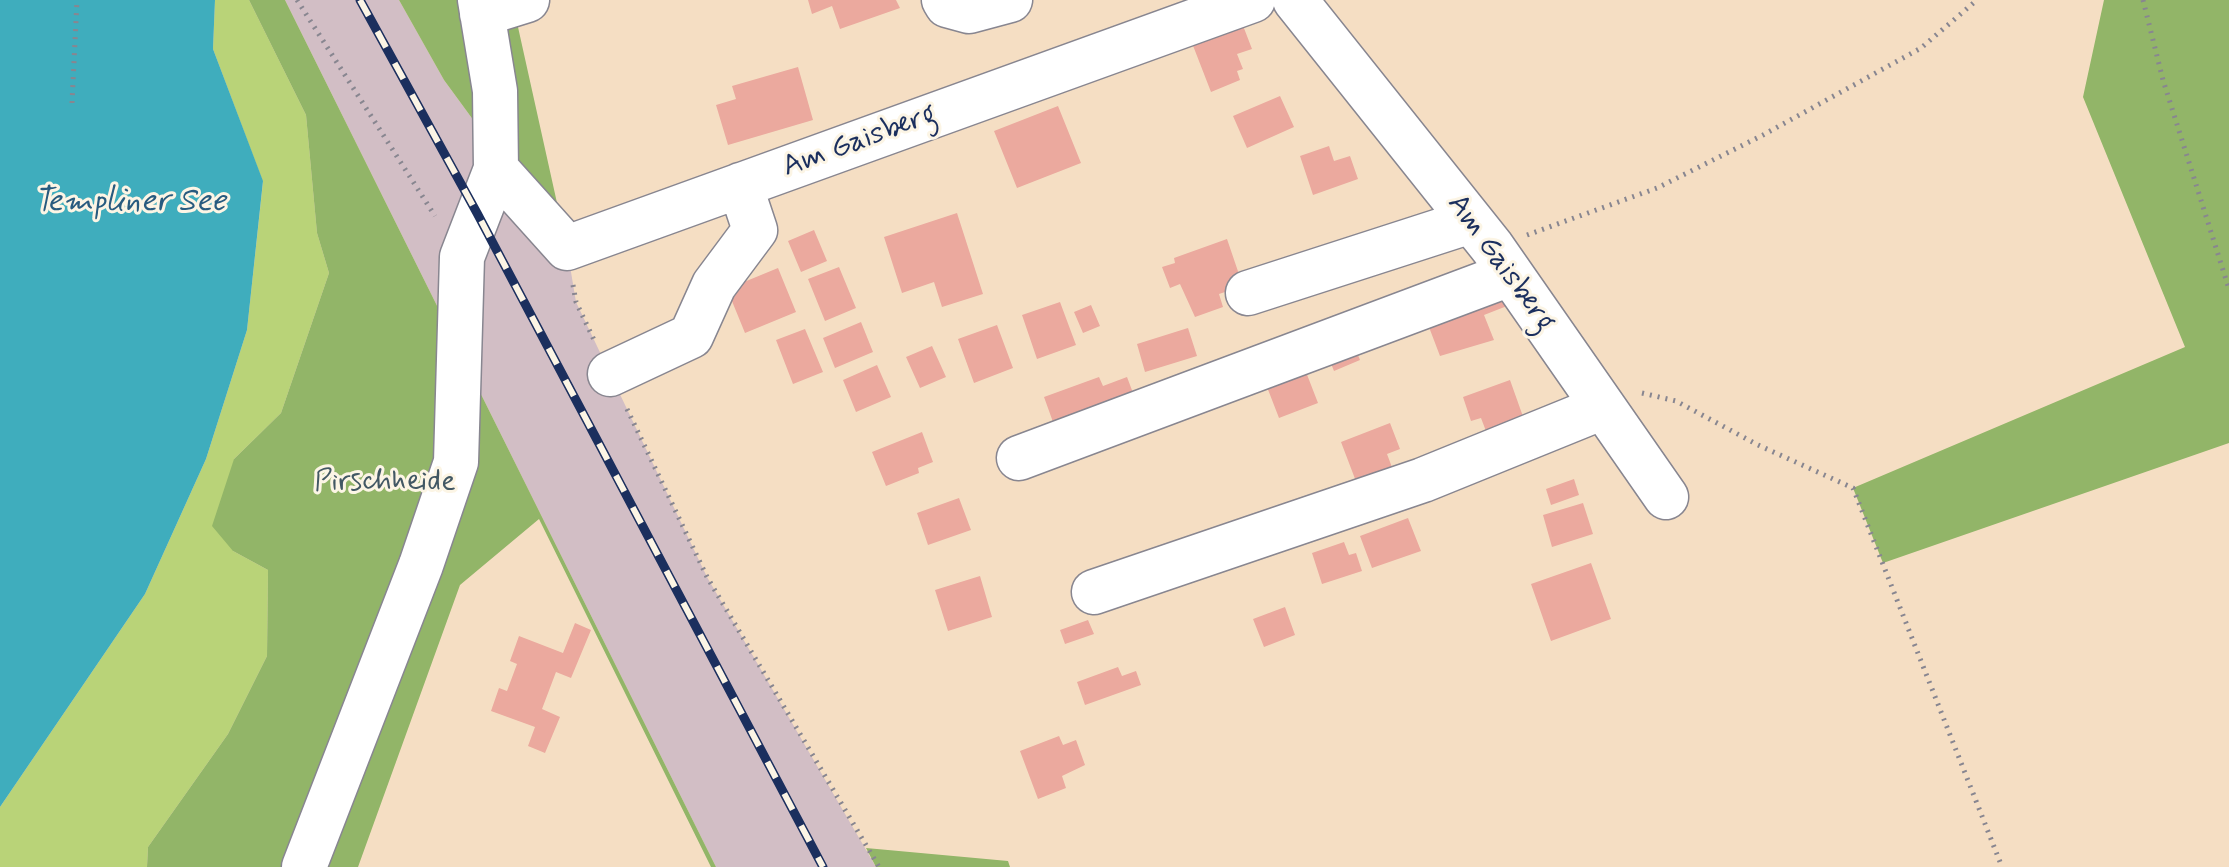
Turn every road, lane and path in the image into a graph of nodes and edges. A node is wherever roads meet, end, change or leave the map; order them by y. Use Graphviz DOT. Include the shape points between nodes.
graph roads {
  1 [pos="77,0"];
  2 [pos="297,0"];
  3 [pos="527,0"];
  4 [pos="944,0"];
  5 [pos="1010,0"];
  6 [pos="1253,0"];
  7 [pos="1295,0"];
  8 [pos="1977,0"];
  9 [pos="2143,0"];
  10 [pos="481,7"];
  11 [pos="72,103"];
  12 [pos="496,169"];
  13 [pos="740,185"];
  14 [pos="1491,247"];
  15 [pos="567,248"];
  16 [pos="462,257"];
  17 [pos="2229,289"];
  18 [pos="1248,293"];
  19 [pos="610,374"];
  20 [pos="1603,407"];
  21 [pos="1019,458"];
  22 [pos="1666,497"];
  23 [pos="1094,592"];
  24 [pos="304,867"];
  25 [pos="879,867"];
  26 [pos="2002,867"];
  1 -- 11 [label="path"];
  2 -- 16 [label="path"];
  3 -- 10 [label="street"];
  4 -- 5 [label="street" via="969,11"];
  6 -- 13 [label="street, Am Gaisberg"];
  7 -- 14 [label="street, Am Gaisberg"];
  8 -- 14 [label="path" via="1921,48 1763,135 1657,188"];
  9 -- 17 [label="path"];
  10 -- 12 [label="street" via="495,91"];
  12 -- 15 [label="street"];
  12 -- 16 [label="street"];
  13 -- 15 [label="street, Am Gaisberg"];
  13 -- 19 [label="street" via="755,230 714,285 691,336"];
  14 -- 18 [label="street"];
  14 -- 20 [label="street, Am Gaisberg"];
  14 -- 21 [label="street"];
  15 -- 19 [label="path" via="576,302"];
  16 -- 24 [label="street" via="456,462"];
  19 -- 25 [label="path" via="707,577"];
  20 -- 22 [label="street, Am Gaisberg"];
  20 -- 23 [label="street" via="1423,480"];
  20 -- 26 [label="path" via="1637,392 1676,401 1853,488"];
}
